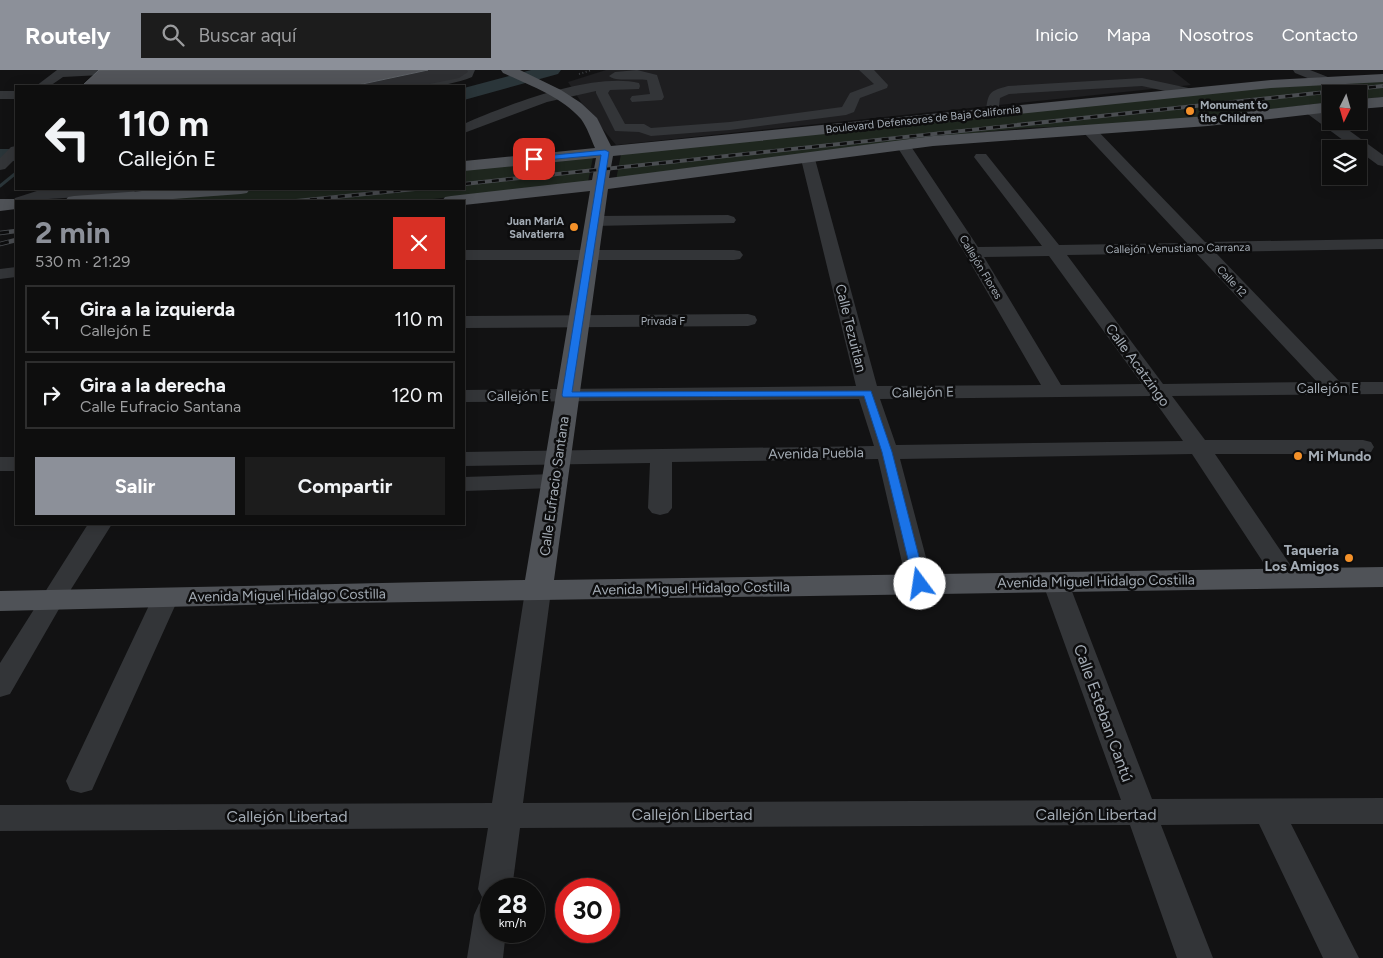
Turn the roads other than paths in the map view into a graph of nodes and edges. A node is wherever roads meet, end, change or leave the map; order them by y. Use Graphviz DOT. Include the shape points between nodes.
graph roads {
  1 [pos="101,70"];
  2 [pos="113,70"];
  3 [pos="469,70"];
  4 [pos="508,70"];
  5 [pos="865,70"];
  6 [pos="1299,70"];
  7 [pos="1383,78"];
  8 [pos="1324,80"];
  9 [pos="87,83"];
  10 [pos="43,85"];
  11 [pos="426,85"];
  12 [pos="634,86"];
  13 [pos="605,87"];
  14 [pos="551,91"];
  15 [pos="0,95"];
  16 [pos="15,95"];
  17 [pos="1383,102"];
  18 [pos="1368,103"];
  19 [pos="1322,108"];
  20 [pos="1310,109"];
  21 [pos="644,128"];
  22 [pos="465,129"];
  23 [pos="1089,130"];
  24 [pos="15,144"];
  25 [pos="0,145"];
  26 [pos="903,145"];
  27 [pos="15,151"];
  28 [pos="605,152"];
  29 [pos="981,157"];
  30 [pos="808,159"];
  31 [pos="1383,162"];
  32 [pos="0,166"];
  33 [pos="465,166"];
  34 [pos="601,185"];
  35 [pos="112,190"];
  36 [pos="227,190"];
  37 [pos="23,200"];
  38 [pos="88,200"];
  39 [pos="459,200"];
  40 [pos="728,220"];
  41 [pos="594,221"];
  42 [pos="1383,244"];
  43 [pos="1202,248"];
  44 [pos="1054,250"];
  45 [pos="973,252"];
  46 [pos="465,255"];
  47 [pos="588,255"];
  48 [pos="734,255"];
  49 [pos="15,272"];
  50 [pos="0,274"];
  51 [pos="748,320"];
  52 [pos="579,321"];
  53 [pos="465,322"];
  54 [pos="1334,388"];
  55 [pos="1156,389"];
  56 [pos="1055,390"];
  57 [pos="1381,390"];
  58 [pos="868,393"];
  59 [pos="567,395"];
  60 [pos="465,396"];
  61 [pos="1199,447"];
  62 [pos="1363,447"];
  63 [pos="887,452"];
  64 [pos="660,456"];
  65 [pos="558,458"];
  66 [pos="465,459"];
  67 [pos="0,464"];
  68 [pos="15,464"];
  69 [pos="554,481"];
  70 [pos="465,484"];
  71 [pos="660,508"];
  72 [pos="99,525"];
  73 [pos="1383,577"];
  74 [pos="1288,579"];
  75 [pos="1055,581"];
  76 [pos="920,584"];
  77 [pos="538,591"];
  78 [pos="166,597"];
  79 [pos="0,601"];
  80 [pos="51,601"];
  81 [pos="0,687"];
  82 [pos="81,781"];
  83 [pos="1383,811"];
  84 [pos="1269,812"];
  85 [pos="506,814"];
  86 [pos="1141,814"];
  87 [pos="0,818"];
  88 [pos="497,878"];
  89 [pos="487,943"];
  90 [pos="485,958"];
  91 [pos="1195,958"];
  92 [pos="1341,958"];
  1 -- 9 [label="street"];
  1 -- 10 [label="street" via="60,73"];
  2 -- 9 [label="street"];
  3 -- 11 [label="street" via="464,76"];
  4 -- 14 [label="main road"];
  5 -- 21 [label="street" via="882,85 855,96 849,109 840,113 730,126 651,132"];
  6 -- 8 [label="street"];
  7 -- 8 [label="main road, Boulevard Defensores de Baja California"];
  8 -- 28 [label="main road, Boulevard Defensores de Baja California"];
  12 -- 13 [label="street"];
  12 -- 14 [label="street" via="606,78"];
  12 -- 21 [label="street"];
  13 -- 14 [label="street"];
  13 -- 21 [label="street" via="602,92 620,128"];
  14 -- 22 [label="street"];
  14 -- 28 [label="main road" via="589,118"];
  15 -- 16 [label="street"];
  17 -- 18 [label="main road"];
  19 -- 20 [label="main road, Boulevard Defensores de Baja California"];
  20 -- 23 [label="main road, Boulevard Defensores de Baja California"];
  20 -- 31 [label="street"];
  23 -- 26 [label="main road, Boulevard Defensores de Baja California"];
  23 -- 43 [label="street, Calle 12"];
  24 -- 25 [label="street"];
  26 -- 30 [label="main road, Boulevard Defensores de Baja California"];
  26 -- 45 [label="street, Callejón Flores"];
  27 -- 32 [label="street"];
  28 -- 33 [label="main road, Boulevard Defensores de Baja California"];
  28 -- 34 [label="main road, Calle Eufracio Santana"];
  29 -- 44 [label="street, Calle Acatzingo"];
  30 -- 34 [label="main road, Boulevard Defensores de Baja California"];
  30 -- 58 [label="street, Calle Tezuitlan"];
  34 -- 39 [label="main road, Boulevard Defensores de Baja California"];
  34 -- 41 [label="main road, Calle Eufracio Santana"];
  35 -- 37 [label="street" via="43,194"];
  36 -- 38 [label="main road"];
  40 -- 41 [label="street"];
  41 -- 47 [label="main road, Calle Eufracio Santana"];
  42 -- 43 [label="street, Callejón Venustiano Carranza"];
  43 -- 44 [label="street, Callejón Venustiano Carranza"];
  43 -- 54 [label="street, Calle 12"];
  44 -- 45 [label="street, Callejón Venustiano Carranza"];
  44 -- 55 [label="street, Calle Acatzingo"];
  45 -- 56 [label="street, Callejón Flores"];
  46 -- 47 [label="street"];
  47 -- 48 [label="street"];
  47 -- 52 [label="main road, Calle Eufracio Santana"];
  49 -- 50 [label="street"];
  51 -- 52 [label="street, Privada F"];
  52 -- 53 [label="street, Privada F"];
  52 -- 59 [label="main road, Calle Eufracio Santana"];
  54 -- 55 [label="street, Callejón E"];
  54 -- 57 [label="street, Callejón E"];
  55 -- 56 [label="street, Callejón E"];
  55 -- 61 [label="street, Calle Acatzingo"];
  56 -- 58 [label="street, Callejón E"];
  58 -- 59 [label="street, Callejón E"];
  58 -- 63 [label="street, Calle Tezuitlan"];
  59 -- 60 [label="street, Callejón E"];
  59 -- 65 [label="main road, Calle Eufracio Santana"];
  61 -- 62 [label="street, Avenida Puebla"];
  61 -- 63 [label="street, Avenida Puebla"];
  61 -- 74 [label="street, Calle Acatzingo"];
  63 -- 64 [label="street, Avenida Puebla"];
  63 -- 76 [label="street, Calle Tezuitlan"];
  64 -- 65 [label="street, Avenida Puebla"];
  64 -- 71 [label="street"];
  65 -- 66 [label="street, Avenida Puebla"];
  65 -- 69 [label="main road, Calle Eufracio Santana"];
  67 -- 68 [label="street"];
  69 -- 70 [label="street"];
  69 -- 77 [label="main road, Calle Eufracio Santana"];
  72 -- 80 [label="street"];
  73 -- 74 [label="main road, Avenida Miguel Hidalgo Costilla"];
  74 -- 75 [label="main road, Avenida Miguel Hidalgo Costilla"];
  75 -- 76 [label="main road, Avenida Miguel Hidalgo Costilla"];
  75 -- 86 [label="street, Calle Esteban Cantú"];
  76 -- 77 [label="main road, Avenida Miguel Hidalgo Costilla"];
  77 -- 78 [label="main road, Avenida Miguel Hidalgo Costilla"];
  77 -- 85 [label="street, Calle Eufracio Santana"];
  78 -- 80 [label="main road, Avenida Miguel Hidalgo Costilla"];
  78 -- 82 [label="street"];
  79 -- 80 [label="main road, Avenida Miguel Hidalgo Costilla"];
  80 -- 81 [label="street"];
  83 -- 84 [label="street, Callejón Libertad"];
  84 -- 86 [label="street, Callejón Libertad"];
  84 -- 92 [label="street"];
  85 -- 86 [label="street, Callejón Libertad"];
  85 -- 87 [label="street, Callejón Libertad"];
  85 -- 88 [label="street, Calle Eufracio Santana"];
  86 -- 91 [label="street, Calle Esteban Cantú"];
  89 -- 90 [label="street"];
}
